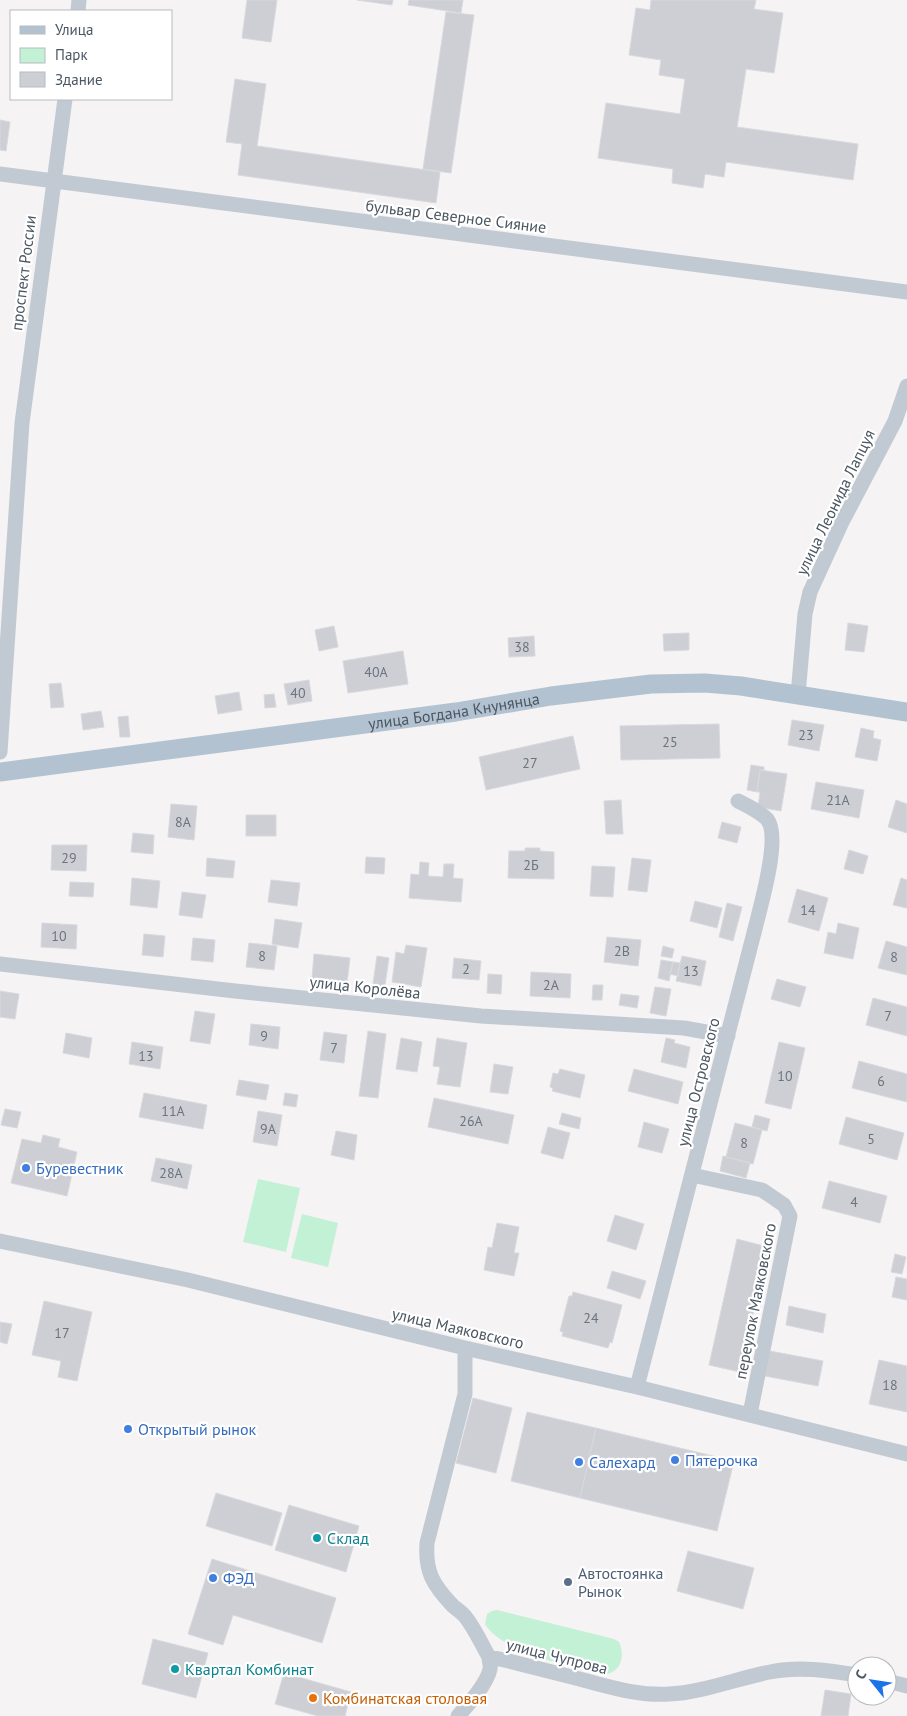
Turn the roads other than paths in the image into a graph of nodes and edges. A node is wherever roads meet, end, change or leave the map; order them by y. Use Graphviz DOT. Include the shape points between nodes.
graph roads {
  1 [pos="65,100"];
  2 [pos="0,174"];
  3 [pos="53,181"];
  4 [pos="907,292"];
  5 [pos="907,386"];
  6 [pos="798,695"];
  7 [pos="907,712"];
  8 [pos="0,752"];
  9 [pos="0,772"];
  10 [pos="738,801"];
  11 [pos="0,964"];
  12 [pos="728,1036"];
  13 [pos="692,1176"];
  14 [pos="0,1241"];
  15 [pos="465,1348"];
  16 [pos="637,1387"];
  17 [pos="750,1414"];
  18 [pos="907,1454"];
  19 [pos="489,1657"];
  20 [pos="847,1673"];
  21 [pos="458,1716"];
  1 -- 3 [label="street, проспект России"];
  2 -- 3 [label="street, бульвар Северное Сияние"];
  3 -- 4 [label="street, бульвар Северное Сияние"];
  3 -- 8 [label="street, проспект России" via="22,424"];
  5 -- 6 [label="street, улица Леонида Лапцуя" via="894,421 810,592"];
  6 -- 7 [label="main road, улица Богдана Кнунянца"];
  6 -- 9 [label="main road, улица Богдана Кнунянца" via="705,683 651,684"];
  10 -- 12 [label="street, улица Островского" via="768,820 772,832 771,857"];
  11 -- 12 [label="street, улица Королёва" via="481,1016 684,1028"];
  12 -- 13 [label="street, улица Островского"];
  13 -- 16 [label="street, улица Островского"];
  13 -- 17 [label="street, переулок Маяковского" via="762,1190 784,1205 790,1216"];
  14 -- 15 [label="street, улица Маяковского" via="188,1280"];
  15 -- 16 [label="street, улица Маяковского"];
  15 -- 19 [label="street, улица Чупрова" via="465,1394 427,1543 426,1559 433,1580 467,1618"];
  16 -- 17 [label="street, улица Маяковского"];
  17 -- 18 [label="street, улица Маяковского"];
  19 -- 20 [label="street, улица Чупрова" via="649,1694 689,1692 772,1671 834,1670"];
  19 -- 21 [label="street" via="490,1669 475,1696"];
}
